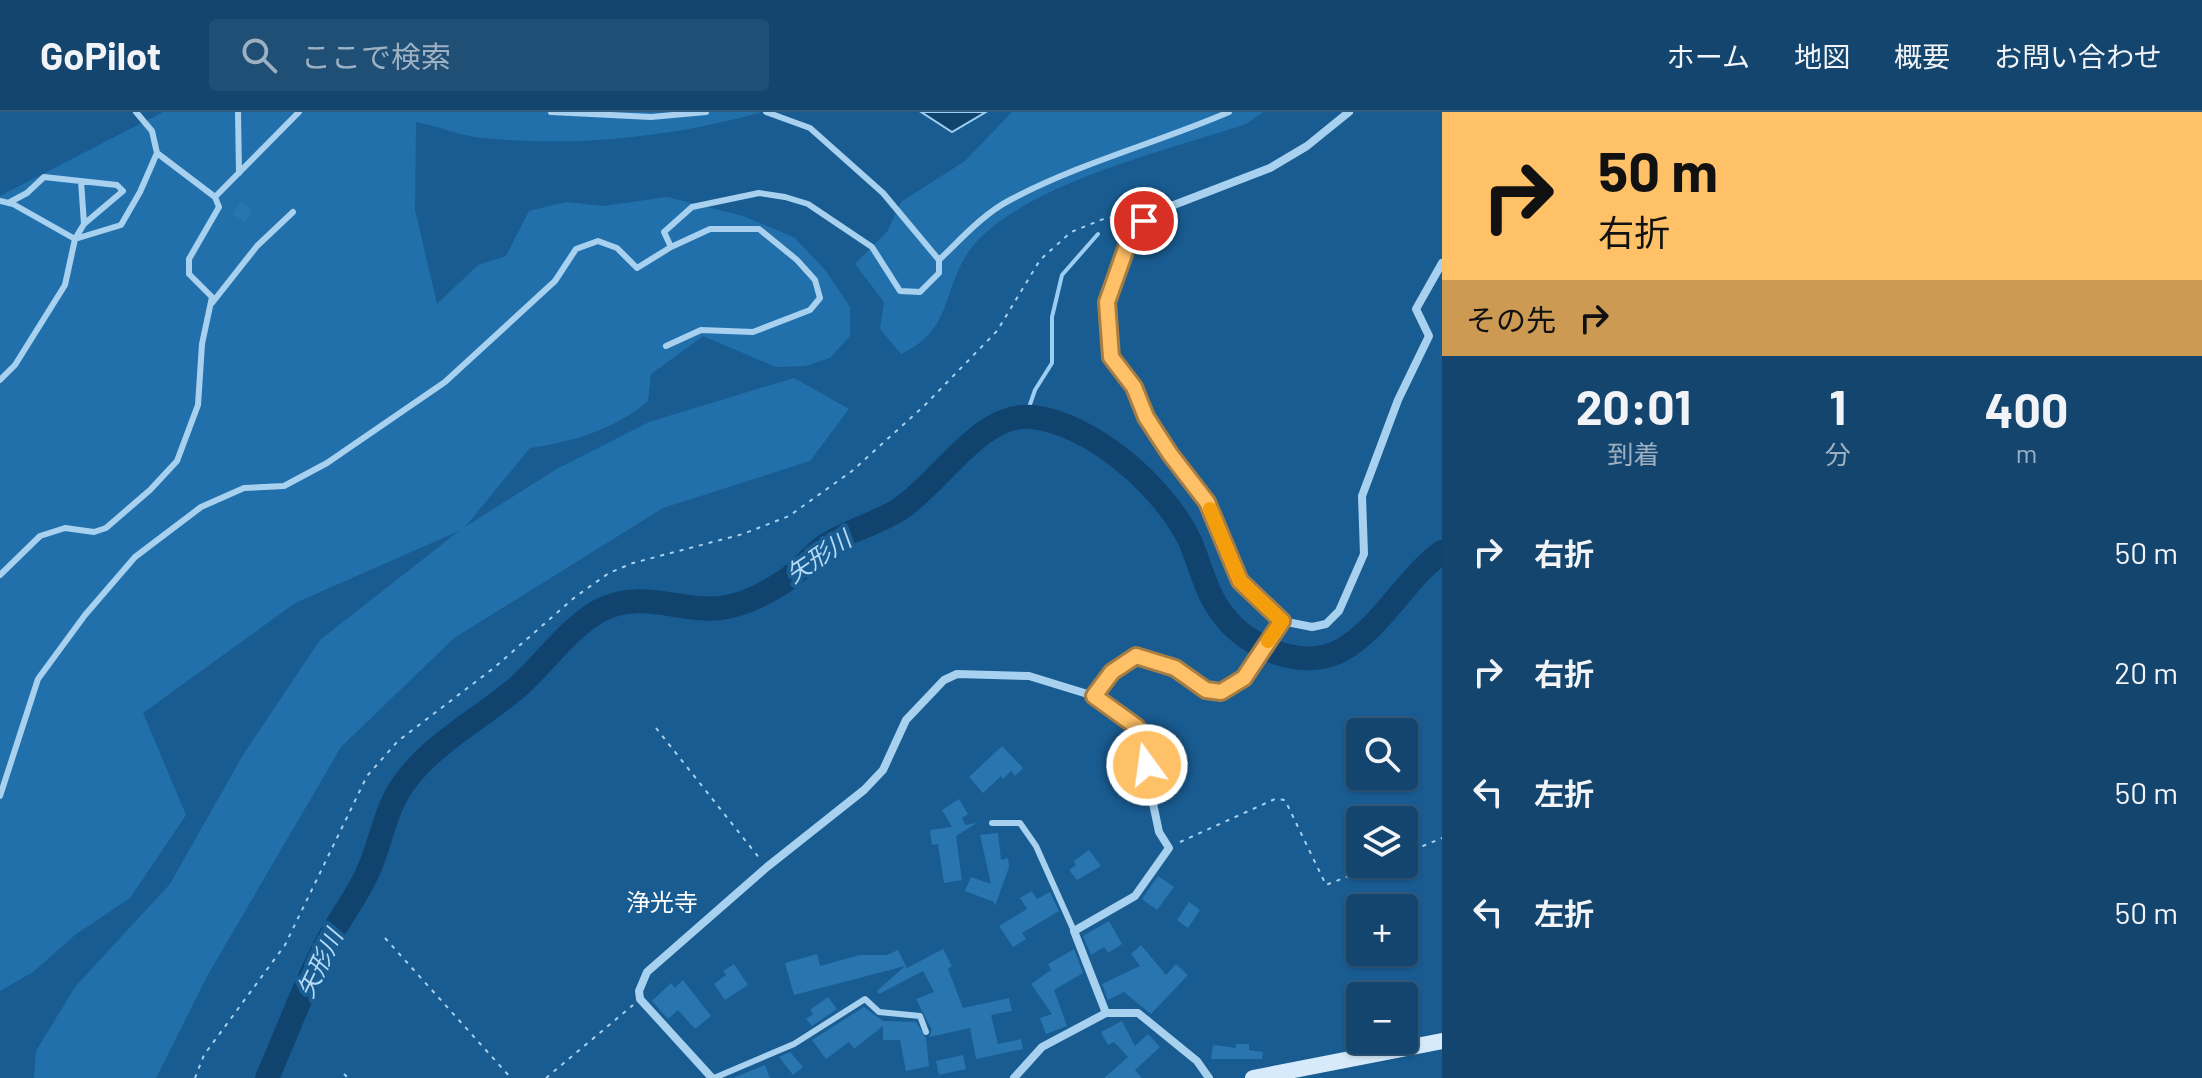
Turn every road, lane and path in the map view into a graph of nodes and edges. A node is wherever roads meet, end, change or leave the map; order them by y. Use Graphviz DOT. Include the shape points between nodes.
graph roads {
  1 [pos="136,112"];
  2 [pos="238,112"];
  3 [pos="299,112"];
  4 [pos="551,112"];
  5 [pos="706,112"];
  6 [pos="766,112"];
  7 [pos="1229,112"];
  8 [pos="1349,112"];
  9 [pos="157,153"];
  10 [pos="239,173"];
  11 [pos="81,181"];
  12 [pos="215,197"];
  13 [pos="0,201"];
  14 [pos="9,203"];
  15 [pos="293,212"];
  16 [pos="1144,221"];
  17 [pos="84,224"];
  18 [pos="75,239"];
  19 [pos="671,247"];
  20 [pos="939,260"];
  21 [pos="1442,263"];
  22 [pos="212,303"];
  23 [pos="666,346"];
  24 [pos="0,380"];
  25 [pos="0,575"];
  26 [pos="1282,621"];
  27 [pos="1094,696"];
  28 [pos="656,728"];
  29 [pos="0,796"];
  30 [pos="992,823"];
  31 [pos="1442,838"];
  32 [pos="1169,848"];
  33 [pos="1418,848"];
  34 [pos="767,867"];
  35 [pos="1346,877"];
  36 [pos="1074,931"];
  37 [pos="385,938"];
  38 [pos="640,999"];
  39 [pos="1106,1013"];
  40 [pos="926,1032"];
  41 [pos="1442,1041"];
  42 [pos="344,1074"];
  43 [pos="195,1078"];
  44 [pos="348,1078"];
  45 [pos="511,1078"];
  46 [pos="546,1078"];
  47 [pos="713,1078"];
  48 [pos="1014,1078"];
  49 [pos="1209,1078"];
  50 [pos="1253,1078"];
  1 -- 9 [label="lane" via="152,131"];
  2 -- 10 [label="lane"];
  3 -- 10 [label="lane"];
  4 -- 5 [label="lane" via="651,117"];
  6 -- 20 [label="lane" via="810,128 883,193"];
  7 -- 20 [label="lane" via="1009,200"];
  8 -- 16 [label="street" via="1270,168"];
  9 -- 12 [label="lane"];
  9 -- 18 [label="lane" via="121,225"];
  10 -- 12 [label="lane"];
  11 -- 14 [label="lane" via="44,177"];
  11 -- 17 [label="lane"];
  11 -- 17 [label="lane" via="117,185 123,191"];
  12 -- 22 [label="lane" via="219,207 189,259 189,274"];
  13 -- 14 [label="lane"];
  14 -- 18 [label="lane"];
  15 -- 22 [label="lane" via="257,246"];
  16 -- 26 [label="street" via="1129,240 1107,302 1111,357 1134,387 1170,454 1207,502 1240,581"];
  16 -- 43 [label="path" via="1131,213 1071,232 1040,260 997,331 924,406 852,471 789,516 609,573 398,741 367,776 285,945 204,1055"];
  17 -- 18 [label="lane"];
  18 -- 24 [label="lane" via="65,285"];
  19 -- 20 [label="lane" via="664,232 692,207 759,193 808,204 872,247 900,291 920,292 939,273"];
  19 -- 23 [label="lane" via="710,229 759,229 815,280 820,298 810,310 753,332 701,330"];
  19 -- 29 [label="lane" via="637,268 617,248 598,241 576,249 555,281 445,382 327,463 284,486 244,488 201,507 135,557 38,679"];
  21 -- 26 [label="street" via="1416,309 1429,336 1423,354 1398,400 1362,496 1364,554 1346,596 1326,624"];
  22 -- 25 [label="lane" via="202,344 198,405 177,461 106,528 65,528 40,536"];
  26 -- 27 [label="street" via="1248,671 1221,692 1206,690 1175,668 1136,656 1112,672"];
  27 -- 32 [label="street" via="1137,727 1159,832"];
  27 -- 34 [label="street" via="1029,676 957,674 944,680 906,720 883,770"];
  28 -- 34 [label="path"];
  30 -- 36 [label="lane" via="1020,823 1036,846"];
  31 -- 33 [label="path"];
  32 -- 35 [label="path" via="1275,799 1285,800 1326,885"];
  32 -- 36 [label="street" via="1135,896"];
  34 -- 38 [label="street" via="647,972"];
  36 -- 39 [label="street"];
  37 -- 45 [label="path"];
  38 -- 46 [label="path"];
  38 -- 47 [label="street"];
  39 -- 48 [label="street" via="1042,1047"];
  39 -- 49 [label="street" via="1138,1013 1197,1061"];
  40 -- 47 [label="lane" via="920,1016 879,1012 865,999 794,1044"];
  41 -- 50 [label="main road"];
  42 -- 44 [label="path"];
}
